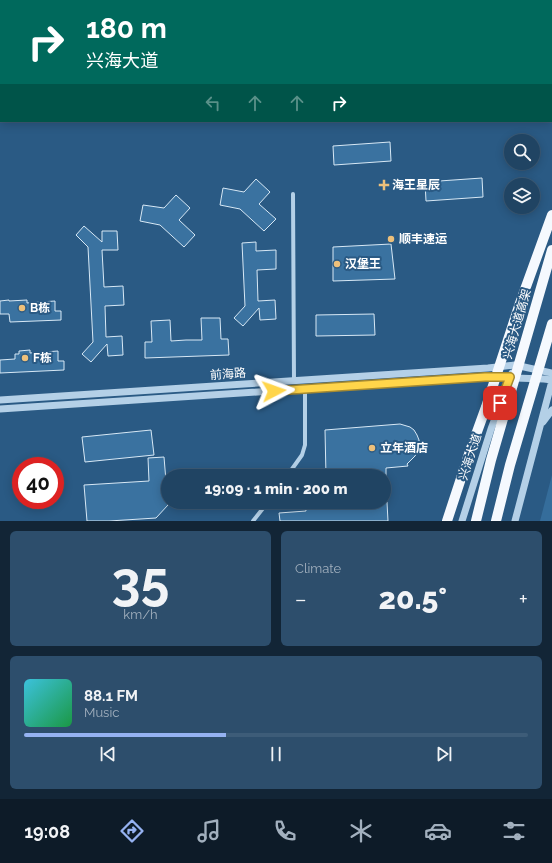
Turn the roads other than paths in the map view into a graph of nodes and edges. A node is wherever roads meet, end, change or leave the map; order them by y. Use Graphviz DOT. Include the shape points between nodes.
graph roads {
  1 [pos="293,194"];
  2 [pos="552,215"];
  3 [pos="552,250"];
  4 [pos="552,266"];
  5 [pos="552,324"];
  6 [pos="515,365"];
  7 [pos="552,373"];
  8 [pos="510,377"];
  9 [pos="294,381"];
  10 [pos="552,381"];
  11 [pos="305,389"];
  12 [pos="0,400"];
  13 [pos="0,409"];
  14 [pos="552,410"];
  15 [pos="539,427"];
  16 [pos="292,469"];
  17 [pos="262,509"];
  18 [pos="253,521"];
  19 [pos="447,521"];
  20 [pos="462,521"];
  21 [pos="476,521"];
  22 [pos="496,521"];
  23 [pos="515,521"];
  1 -- 9 [label="street"];
  2 -- 19 [label="main road"];
  3 -- 21 [label="main road, 兴海大道高架" via="491,460"];
  4 -- 6 [label="street, 兴海大道"];
  5 -- 22 [label="main road"];
  6 -- 7 [label="street, 前海路"];
  6 -- 8 [label="street, 兴海大道"];
  6 -- 9 [label="street, 前海路"];
  8 -- 10 [label="street, 前海路" via="544,378"];
  8 -- 11 [label="street, 前海路"];
  8 -- 20 [label="street, 兴海大道"];
  9 -- 12 [label="street, 前海路"];
  10 -- 15 [label="street"];
  11 -- 13 [label="street, 前海路"];
  11 -- 16 [label="street" via="305,445 302,455"];
  14 -- 15 [label="street"];
  15 -- 23 [label="street"];
  17 -- 18 [label="street"];
}
